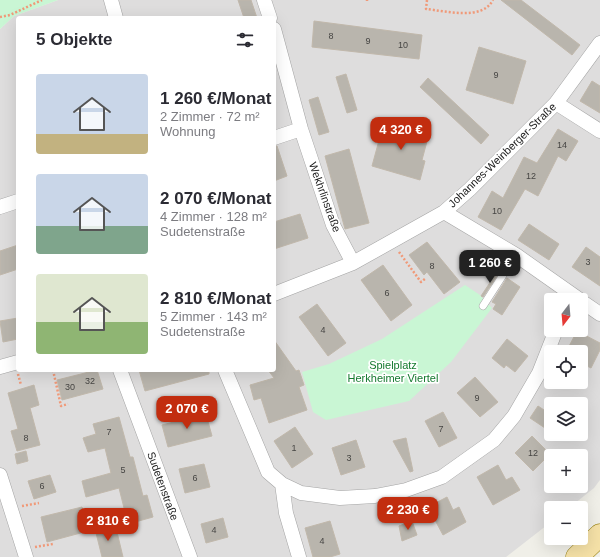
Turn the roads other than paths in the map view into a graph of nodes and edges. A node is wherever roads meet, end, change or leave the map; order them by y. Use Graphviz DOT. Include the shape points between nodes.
graph roads {
  1 [pos="111,0"];
  2 [pos="264,0"];
  3 [pos="115,16"];
  4 [pos="269,16"];
  5 [pos="276,39"];
  6 [pos="600,43"];
  7 [pos="556,103"];
  8 [pos="301,129"];
  9 [pos="600,131"];
  10 [pos="276,137"];
  11 [pos="16,202"];
  12 [pos="0,207"];
  13 [pos="444,212"];
  14 [pos="516,255"];
  15 [pos="353,263"];
  16 [pos="276,293"];
  17 [pos="569,293"];
  18 [pos="483,306"];
  19 [pos="588,306"];
  20 [pos="600,314"];
  21 [pos="553,337"];
  22 [pos="16,363"];
  23 [pos="0,367"];
  24 [pos="121,372"];
  25 [pos="226,372"];
  26 [pos="0,475"];
  27 [pos="282,484"];
  28 [pos="600,535"];
  29 [pos="582,555"];
  30 [pos="26,557"];
  31 [pos="190,557"];
  32 [pos="299,557"];
  1 -- 3 [label="street"];
  2 -- 4 [label="street"];
  5 -- 8 [label="street, Wekhrlinstraße"];
  6 -- 7 [label="street, Johannes-Weinberger-Straße"];
  7 -- 9 [label="street"];
  7 -- 13 [label="street, Johannes-Weinberger-Straße"];
  8 -- 10 [label="street"];
  8 -- 15 [label="street, Wekhrlinstraße" via="333,225"];
  11 -- 12 [label="street"];
  13 -- 14 [label="street"];
  13 -- 15 [label="street, Johannes-Weinberger-Straße"];
  14 -- 17 [label="street"];
  14 -- 18 [label="lane"];
  15 -- 16 [label="street, Johannes-Weinberger-Straße"];
  19 -- 20 [label="street"];
  21 -- 27 [label="street" via="540,373 514,416 494,440 442,477 406,490 376,496 340,498 302,493"];
  22 -- 23 [label="street"];
  24 -- 31 [label="street, Sudetenstraße"];
  25 -- 27 [label="street" via="268,472"];
  26 -- 30 [label="street"];
  27 -- 32 [label="street" via="286,513"];
  28 -- 29 [label="main road"];
}
